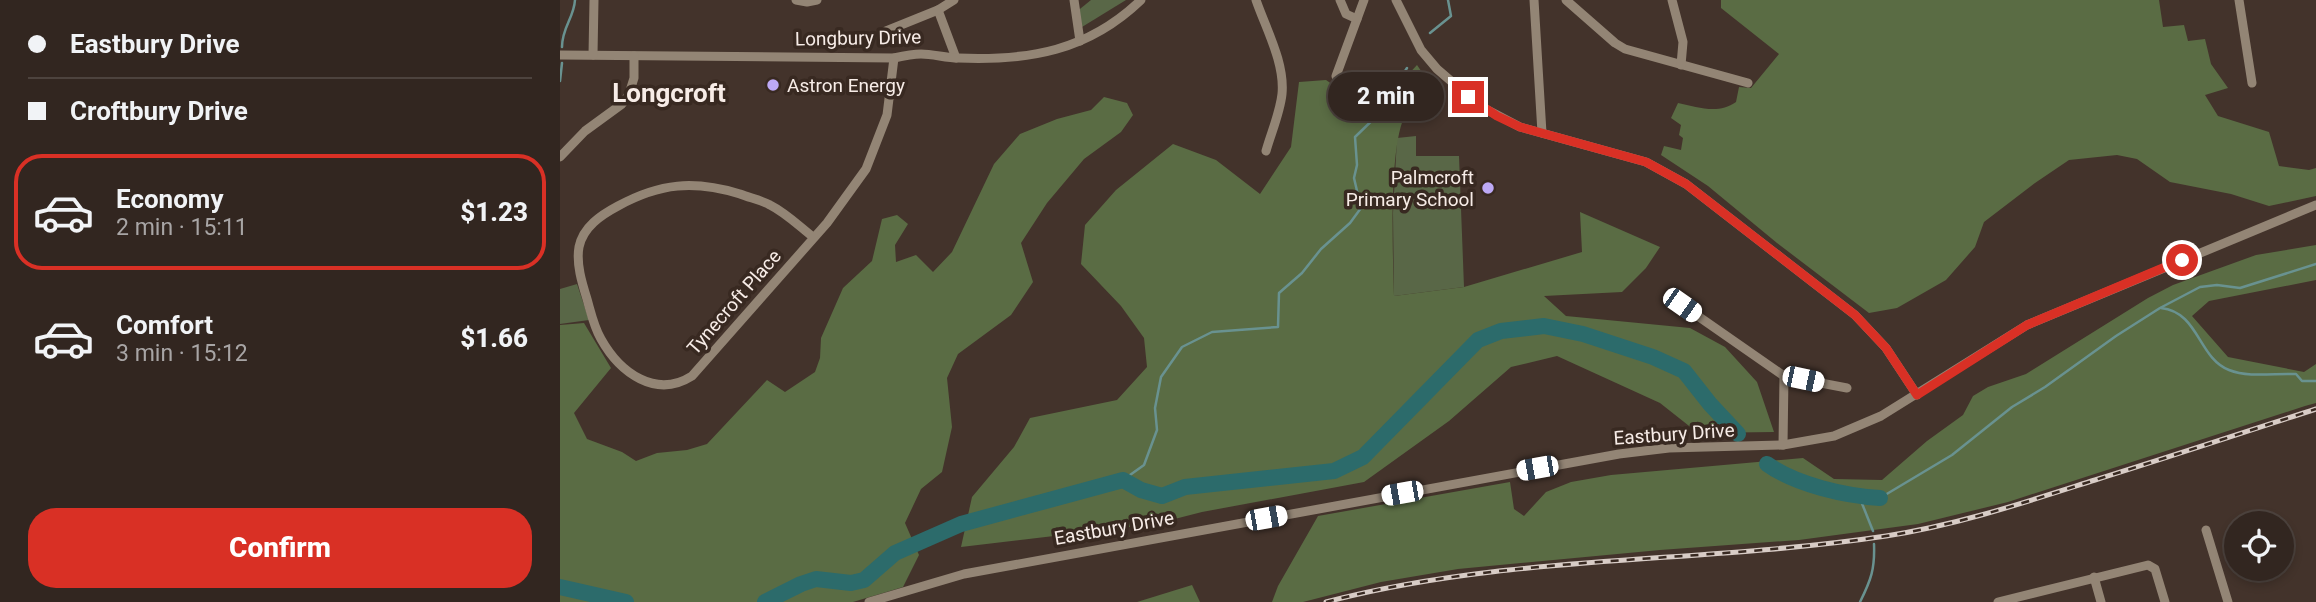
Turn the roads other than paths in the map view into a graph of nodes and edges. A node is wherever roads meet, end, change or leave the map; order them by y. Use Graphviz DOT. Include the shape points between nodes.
graph roads {
  1 [pos="594,0"];
  2 [pos="796,0"];
  3 [pos="817,0"];
  4 [pos="954,0"];
  5 [pos="1074,0"];
  6 [pos="1141,0"];
  7 [pos="1256,0"];
  8 [pos="1340,0"];
  9 [pos="1364,0"];
  10 [pos="1396,0"];
  11 [pos="1534,0"];
  12 [pos="1566,0"];
  13 [pos="1672,0"];
  14 [pos="2239,0"];
  15 [pos="938,10"];
  16 [pos="1357,19"];
  17 [pos="886,31"];
  18 [pos="1080,41"];
  19 [pos="560,55"];
  20 [pos="593,55"];
  21 [pos="634,56"];
  22 [pos="894,58"];
  23 [pos="956,58"];
  24 [pos="1681,65"];
  25 [pos="1336,76"];
  26 [pos="1748,83"];
  27 [pos="2252,83"];
  28 [pos="1542,133"];
  29 [pos="1266,152"];
  30 [pos="560,157"];
  31 [pos="2316,205"];
  32 [pos="813,237"];
  33 [pos="1682,305"];
  34 [pos="1784,376"];
  35 [pos="1847,388"];
  36 [pos="1917,395"];
  37 [pos="1783,445"];
  38 [pos="2206,530"];
  39 [pos="2094,577"];
  40 [pos="869,602"];
  41 [pos="1998,602"];
  42 [pos="2101,602"];
  43 [pos="2165,602"];
  44 [pos="2228,602"];
  1 -- 20 [label="street"];
  2 -- 3 [label="street"];
  4 -- 15 [label="street"];
  5 -- 18 [label="street"];
  6 -- 18 [label="street, Longbury Drive"];
  7 -- 29 [label="street" via="1282,83"];
  8 -- 16 [label="street" via="1346,14"];
  9 -- 16 [label="street"];
  10 -- 28 [label="street" via="1421,50 1447,79 1497,116"];
  11 -- 28 [label="street"];
  12 -- 24 [label="street" via="1625,49"];
  13 -- 24 [label="street" via="1683,41"];
  14 -- 27 [label="street"];
  15 -- 17 [label="street"];
  15 -- 23 [label="street"];
  16 -- 25 [label="street"];
  18 -- 23 [label="street, Longbury Drive" via="1027,57"];
  19 -- 20 [label="street, Longbury Drive"];
  20 -- 21 [label="street, Longbury Drive"];
  21 -- 22 [label="street, Longbury Drive"];
  21 -- 30 [label="street" via="632,87 622,104 585,131"];
  22 -- 23 [label="street, Longbury Drive" via="920,54"];
  22 -- 32 [label="street, Tynecroft Place" via="887,115 872,158 850,194"];
  24 -- 26 [label="street"];
  28 -- 36 [label="street" via="1646,162 1686,184 1855,315 1886,348"];
  31 -- 36 [label="street, Eastbury Drive" via="2027,325"];
  32 -- 32 [label="street, Tynecroft Place" via="770,205 751,198 707,186 667,186 622,203 592,223 579,246 578,260 595,324 610,353 646,382 670,385 700,369"];
  33 -- 34 [label="street"];
  34 -- 35 [label="street"];
  34 -- 37 [label="street"];
  36 -- 37 [label="street, Eastbury Drive" via="1835,436"];
  37 -- 40 [label="street, Eastbury Drive" via="1619,454 964,574"];
  38 -- 44 [label="street"];
  39 -- 41 [label="street"];
  39 -- 42 [label="street"];
  39 -- 43 [label="street" via="2148,565 2155,569"];
}
